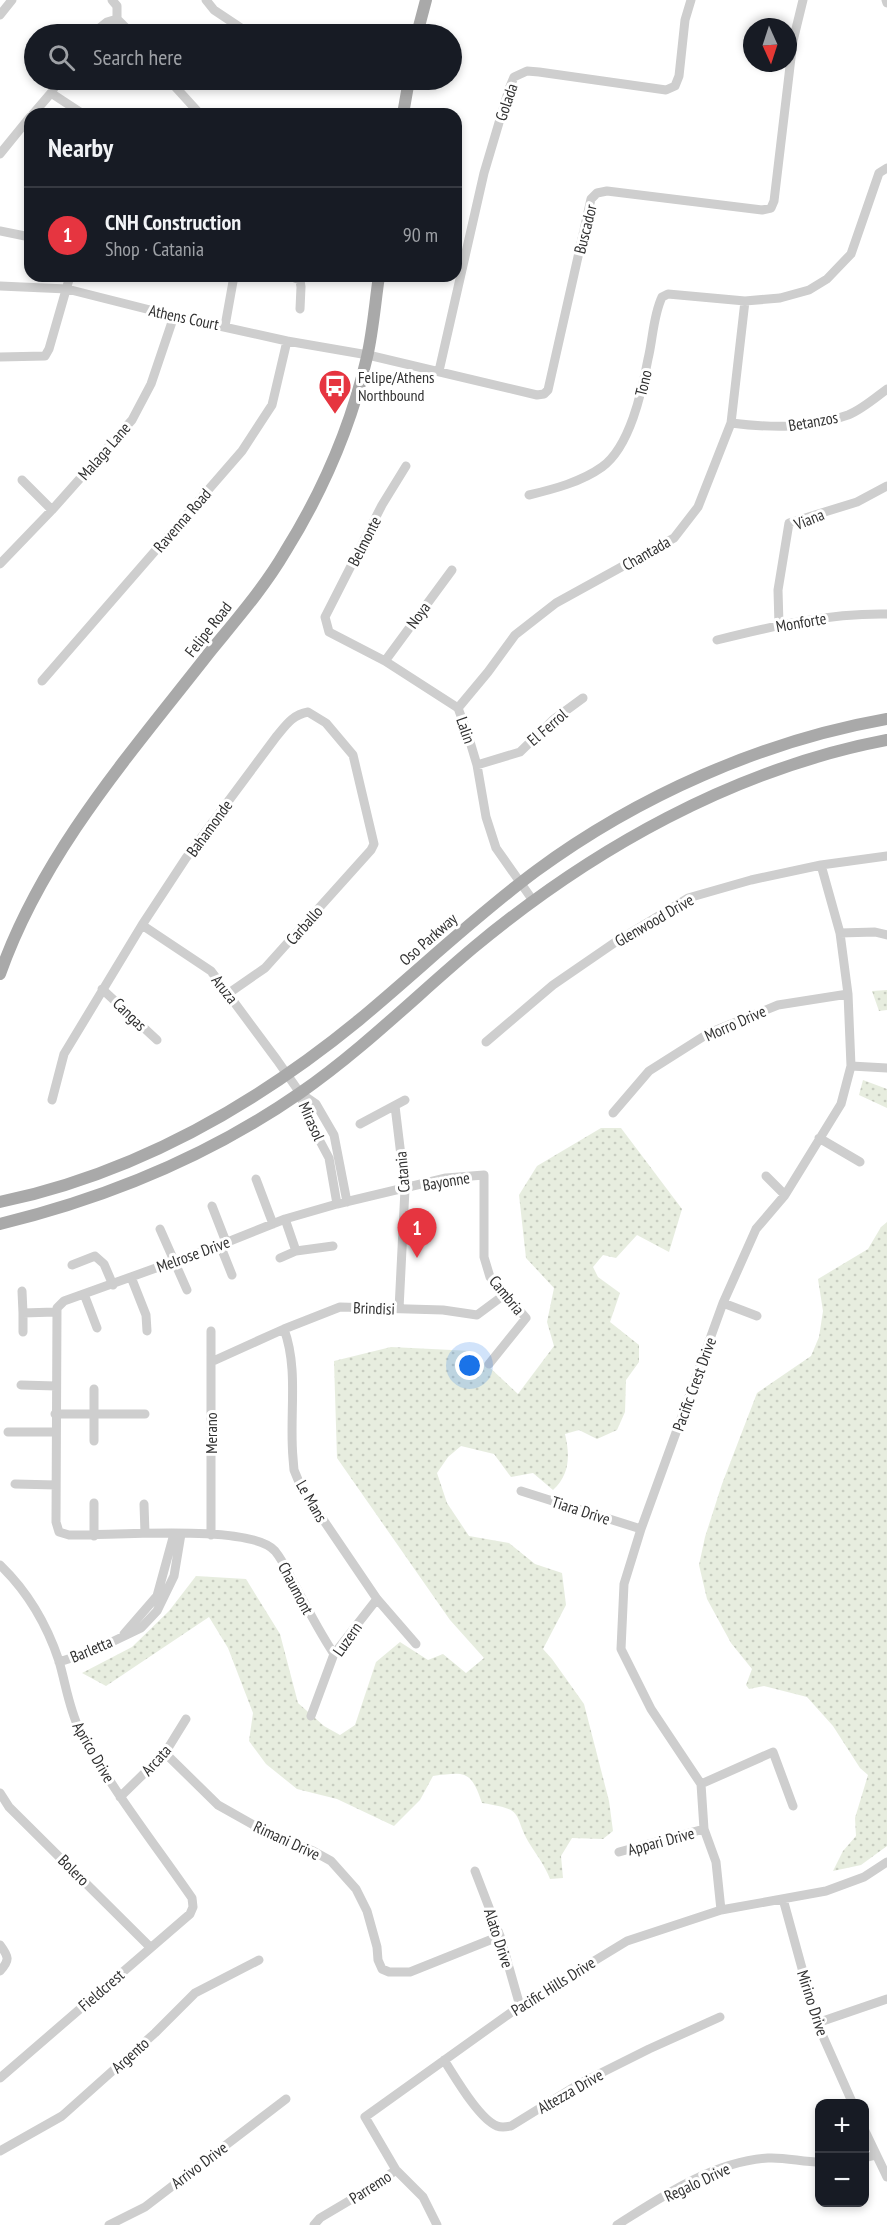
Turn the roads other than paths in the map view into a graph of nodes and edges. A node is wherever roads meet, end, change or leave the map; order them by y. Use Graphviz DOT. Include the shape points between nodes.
graph roads {
  1 [pos="12,0"];
  2 [pos="112,0"];
  3 [pos="206,0"];
  4 [pos="426,0"];
  5 [pos="691,0"];
  6 [pos="803,0"];
  7 [pos="0,15"];
  8 [pos="117,19"];
  9 [pos="104,24"];
  10 [pos="122,24"];
  11 [pos="235,24"];
  12 [pos="420,24"];
  13 [pos="53,90"];
  14 [pos="178,90"];
  15 [pos="407,90"];
  16 [pos="51,93"];
  17 [pos="38,108"];
  18 [pos="74,108"];
  19 [pos="195,108"];
  20 [pos="404,108"];
  21 [pos="24,125"];
  22 [pos="0,154"];
  23 [pos="887,168"];
  24 [pos="0,231"];
  25 [pos="24,236"];
  26 [pos="462,270"];
  27 [pos="69,282"];
  28 [pos="233,282"];
  29 [pos="301,282"];
  30 [pos="378,282"];
  31 [pos="459,282"];
  32 [pos="0,286"];
  33 [pos="67,289"];
  34 [pos="745,301"];
  35 [pos="300,309"];
  36 [pos="174,316"];
  37 [pos="225,326"];
  38 [pos="287,341"];
  39 [pos="368,355"];
  40 [pos="0,357"];
  41 [pos="439,371"];
  42 [pos="887,389"];
  43 [pos="731,423"];
  44 [pos="406,466"];
  45 [pos="22,480"];
  46 [pos="887,486"];
  47 [pos="529,495"];
  48 [pos="52,510"];
  49 [pos="0,564"];
  50 [pos="452,570"];
  51 [pos="887,614"];
  52 [pos="325,617"];
  53 [pos="779,625"];
  54 [pos="717,640"];
  55 [pos="385,661"];
  56 [pos="42,681"];
  57 [pos="583,698"];
  58 [pos="458,708"];
  59 [pos="887,719"];
  60 [pos="887,740"];
  61 [pos="477,765"];
  62 [pos="371,850"];
  63 [pos="887,856"];
  64 [pos="821,865"];
  65 [pos="520,883"];
  66 [pos="534,902"];
  67 [pos="142,925"];
  68 [pos="840,933"];
  69 [pos="887,935"];
  70 [pos="0,974"];
  71 [pos="102,989"];
  72 [pos="229,993"];
  73 [pos="848,994"];
  74 [pos="157,1040"];
  75 [pos="486,1042"];
  76 [pos="851,1066"];
  77 [pos="887,1068"];
  78 [pos="288,1076"];
  79 [pos="300,1093"];
  80 [pos="52,1100"];
  81 [pos="405,1100"];
  82 [pos="395,1106"];
  83 [pos="614,1113"];
  84 [pos="360,1124"];
  85 [pos="819,1138"];
  86 [pos="337,1146"];
  87 [pos="326,1150"];
  88 [pos="860,1162"];
  89 [pos="485,1176"];
  90 [pos="766,1176"];
  91 [pos="256,1179"];
  92 [pos="405,1189"];
  93 [pos="785,1195"];
  94 [pos="0,1202"];
  95 [pos="342,1203"];
  96 [pos="212,1206"];
  97 [pos="285,1219"];
  98 [pos="0,1224"];
  99 [pos="273,1224"];
  100 [pos="160,1229"];
  101 [pos="223,1244"];
  102 [pos="333,1246"];
  103 [pos="296,1251"];
  104 [pos="280,1258"];
  105 [pos="175,1260"];
  106 [pos="72,1264"];
  107 [pos="232,1275"];
  108 [pos="131,1277"];
  109 [pos="112,1285"];
  110 [pos="187,1290"];
  111 [pos="22,1291"];
  112 [pos="84,1294"];
  113 [pos="504,1294"];
  114 [pos="723,1303"];
  115 [pos="399,1310"];
  116 [pos="55,1312"];
  117 [pos="23,1313"];
  118 [pos="757,1316"];
  119 [pos="97,1328"];
  120 [pos="284,1329"];
  121 [pos="147,1331"];
  122 [pos="211,1331"];
  123 [pos="23,1332"];
  124 [pos="211,1362"];
  125 [pos="489,1364"];
  126 [pos="21,1384"];
  127 [pos="56,1386"];
  128 [pos="94,1389"];
  129 [pos="55,1414"];
  130 [pos="146,1414"];
  131 [pos="94,1415"];
  132 [pos="8,1432"];
  133 [pos="56,1432"];
  134 [pos="94,1441"];
  135 [pos="15,1485"];
  136 [pos="56,1485"];
  137 [pos="521,1491"];
  138 [pos="94,1503"];
  139 [pos="144,1504"];
  140 [pos="641,1529"];
  141 [pos="145,1533"];
  142 [pos="177,1534"];
  143 [pos="211,1535"];
  144 [pos="94,1536"];
  145 [pos="0,1565"];
  146 [pos="377,1599"];
  147 [pos="416,1644"];
  148 [pos="334,1654"];
  149 [pos="59,1662"];
  150 [pos="311,1716"];
  151 [pos="186,1719"];
  152 [pos="165,1753"];
  153 [pos="700,1784"];
  154 [pos="0,1793"];
  155 [pos="120,1797"];
  156 [pos="793,1806"];
  157 [pos="704,1829"];
  158 [pos="619,1852"];
  159 [pos="887,1862"];
  160 [pos="476,1871"];
  161 [pos="192,1898"];
  162 [pos="783,1899"];
  163 [pos="721,1910"];
  164 [pos="500,1936"];
  165 [pos="0,1945"];
  166 [pos="150,1947"];
  167 [pos="259,1960"];
  168 [pos="0,1971"];
  169 [pos="887,1999"];
  170 [pos="520,2006"];
  171 [pos="720,2017"];
  172 [pos="817,2023"];
  173 [pos="444,2060"];
  174 [pos="0,2078"];
  175 [pos="286,2099"];
  176 [pos="851,2099"];
  177 [pos="869,2140"];
  178 [pos="0,2151"];
  179 [pos="876,2155"];
  180 [pos="869,2157"];
  181 [pos="815,2162"];
  182 [pos="396,2169"];
  183 [pos="887,2177"];
  184 [pos="109,2225"];
  185 [pos="314,2225"];
  186 [pos="437,2225"];
  187 [pos="617,2225"];
  1 -- 7 [label="street"];
  2 -- 8 [label="street" via="117,6"];
  3 -- 11 [label="street"];
  4 -- 12 [label="main road"];
  5 -- 26 [label="street, Golada" via="679,76 671,88 527,71 514,77 484,173"];
  6 -- 41 [label="street, Buscador" via="793,41 771,207 762,210 607,190 597,193 591,199 548,390 537,395"];
  8 -- 9 [label="street"];
  8 -- 10 [label="street"];
  13 -- 16 [label="street"];
  14 -- 19 [label="street"];
  15 -- 20 [label="main road"];
  16 -- 17 [label="street"];
  16 -- 18 [label="street"];
  21 -- 22 [label="street"];
  23 -- 34 [label="street" via="879,173 851,254 838,269 809,290"];
  24 -- 25 [label="street"];
  27 -- 33 [label="street"];
  28 -- 37 [label="street"];
  29 -- 35 [label="street"];
  30 -- 39 [label="main road, Felipe Road"];
  31 -- 41 [label="street, Golada"];
  32 -- 33 [label="street, Athens Court"];
  33 -- 36 [label="street, Athens Court"];
  33 -- 40 [label="street" via="45,356"];
  34 -- 43 [label="street, Chantada"];
  34 -- 47 [label="street, Tono" via="668,294 662,297 638,403 621,443 594,472 561,487"];
  36 -- 37 [label="street, Athens Court"];
  36 -- 48 [label="street, Malaga Lane" via="151,384 132,420"];
  37 -- 38 [label="street, Athens Court"];
  38 -- 39 [label="street, Athens Court"];
  38 -- 56 [label="street, Ravenna Road" via="272,405 242,451"];
  39 -- 41 [label="street, Buscador"];
  39 -- 70 [label="main road, Felipe Road" via="344,435 285,553 77,824 39,887 11,942"];
  42 -- 43 [label="street, Betanzos" via="850,414 813,424 769,428"];
  43 -- 58 [label="street, Chantada" via="698,507 674,538 556,603 515,635"];
  44 -- 52 [label="street, Belmonte"];
  45 -- 48 [label="street"];
  46 -- 53 [label="street, Viana" via="857,502 789,523 778,590"];
  48 -- 49 [label="street, Malaga Lane"];
  50 -- 55 [label="street, Noya"];
  51 -- 53 [label="street, Monforte" via="854,613"];
  52 -- 55 [label="street, Lalin" via="329,632"];
  53 -- 54 [label="street, Monforte"];
  55 -- 58 [label="street, Lalin"];
  57 -- 61 [label="street, El Ferrol" via="520,752"];
  58 -- 61 [label="street, Lalin"];
  59 -- 65 [label="main road, Oso Parkway" via="810,737 688,782 597,831"];
  60 -- 66 [label="main road" via="851,747 734,787 646,829"];
  61 -- 65 [label="street, Lalin" via="496,848"];
  62 -- 67 [label="street, Bahamonde" via="374,837 353,755 326,723 308,712 298,714 286,724 186,858"];
  62 -- 72 [label="street, Carballo" via="265,968"];
  63 -- 64 [label="street, Glenwood Drive"];
  64 -- 68 [label="street, Pacific Crest Drive"];
  64 -- 75 [label="street, Glenwood Drive" via="688,898 553,985"];
  65 -- 66 [label="street, Lalin"];
  65 -- 78 [label="main road, Oso Parkway"];
  66 -- 79 [label="main road"];
  67 -- 71 [label="street, Bahamonde"];
  67 -- 72 [label="street, Aruza" via="211,971"];
  68 -- 69 [label="street"];
  68 -- 73 [label="street, Pacific Crest Drive"];
  71 -- 74 [label="street, Cangas"];
  71 -- 80 [label="street, Bahamonde" via="64,1054"];
  72 -- 78 [label="street, Aruza"];
  73 -- 76 [label="street, Pacific Crest Drive"];
  73 -- 83 [label="street, Morro Drive" via="778,1005 709,1033 649,1071"];
  76 -- 77 [label="street"];
  76 -- 85 [label="street, Pacific Crest Drive" via="841,1104"];
  78 -- 79 [label="street, Mirasol"];
  78 -- 94 [label="main road, Oso Parkway" via="159,1148 80,1180"];
  79 -- 86 [label="street, Mirasol" via="316,1104"];
  79 -- 87 [label="street, Mirasol" via="306,1115"];
  79 -- 98 [label="main road" via="203,1150 126,1185"];
  81 -- 82 [label="street"];
  82 -- 84 [label="street"];
  82 -- 92 [label="street, Catania"];
  85 -- 88 [label="street"];
  85 -- 93 [label="street, Pacific Crest Drive"];
  86 -- 87 [label="street, Mirasol"];
  86 -- 95 [label="street, Mirasol"];
  87 -- 95 [label="street, Mirasol"];
  89 -- 92 [label="street, Bayonne" via="446,1178"];
  89 -- 113 [label="street, Cambria" via="484,1257 490,1277"];
  90 -- 93 [label="street"];
  91 -- 99 [label="street"];
  92 -- 95 [label="street, Bayonne"];
  92 -- 115 [label="street, Catania"];
  93 -- 114 [label="street, Pacific Crest Drive" via="756,1229"];
  95 -- 97 [label="street, Melrose Drive"];
  96 -- 101 [label="street"];
  97 -- 99 [label="street, Melrose Drive"];
  97 -- 103 [label="street"];
  99 -- 101 [label="street, Melrose Drive"];
  100 -- 105 [label="street"];
  101 -- 105 [label="street, Melrose Drive"];
  101 -- 107 [label="street"];
  102 -- 103 [label="street"];
  103 -- 104 [label="street"];
  105 -- 108 [label="street, Melrose Drive"];
  105 -- 110 [label="street"];
  106 -- 109 [label="street" via="96,1256 104,1264"];
  108 -- 109 [label="street, Melrose Drive"];
  108 -- 121 [label="street" via="146,1315"];
  109 -- 112 [label="street, Melrose Drive"];
  111 -- 117 [label="street"];
  112 -- 116 [label="street, Melrose Drive" via="64,1301"];
  112 -- 119 [label="street"];
  113 -- 115 [label="street, Brindisi" via="477,1315"];
  113 -- 125 [label="street, Cambria" via="526,1318"];
  114 -- 118 [label="street"];
  114 -- 140 [label="street, Pacific Crest Drive"];
  115 -- 120 [label="street, Brindisi" via="340,1307"];
  116 -- 117 [label="street"];
  116 -- 127 [label="street"];
  117 -- 123 [label="street"];
  120 -- 124 [label="street, Brindisi"];
  120 -- 146 [label="street, Le Mans" via="291,1360 294,1470 327,1528"];
  122 -- 124 [label="street, Merano"];
  124 -- 143 [label="street, Merano"];
  126 -- 127 [label="street"];
  127 -- 129 [label="street"];
  128 -- 131 [label="street"];
  129 -- 131 [label="street"];
  129 -- 133 [label="street"];
  130 -- 131 [label="street"];
  131 -- 134 [label="street"];
  132 -- 133 [label="street"];
  133 -- 136 [label="street"];
  135 -- 136 [label="street"];
  136 -- 144 [label="street" via="59,1532"];
  137 -- 140 [label="street, Tiara Drive"];
  138 -- 144 [label="street"];
  139 -- 141 [label="street"];
  140 -- 153 [label="street, Pacific Crest Drive" via="624,1584 621,1649 651,1709"];
  141 -- 142 [label="street"];
  141 -- 144 [label="street"];
  142 -- 143 [label="street, Chaumont"];
  142 -- 149 [label="street, Barletta" via="160,1598 123,1636"];
  143 -- 148 [label="street, Chaumont" via="242,1537 269,1545"];
  145 -- 149 [label="street, Aprico Drive" via="31,1603"];
  146 -- 147 [label="street, Le Mans"];
  146 -- 148 [label="street, Luzern"];
  148 -- 150 [label="street, Luzern"];
  149 -- 155 [label="street, Aprico Drive" via="80,1730"];
  151 -- 152 [label="street, Arcata"];
  152 -- 155 [label="street, Arcata"];
  152 -- 164 [label="street, Rimani Drive" via="218,1804 266,1832 331,1861 363,1903 382,1969 410,1972"];
  153 -- 156 [label="street" via="772,1752"];
  153 -- 157 [label="street, Pacific Crest Drive"];
  154 -- 166 [label="street, Bolero" via="9,1807"];
  155 -- 161 [label="street, Aprico Drive"];
  157 -- 158 [label="street, Appari Drive"];
  157 -- 163 [label="street, Pacific Crest Drive" via="716,1862"];
  159 -- 162 [label="street, Pacific Hills Drive" via="826,1892"];
  160 -- 164 [label="street, Alato Drive"];
  161 -- 166 [label="street, Fieldcrest" via="190,1914"];
  162 -- 163 [label="street, Pacific Hills Drive"];
  162 -- 172 [label="street, Mirino Drive"];
  163 -- 170 [label="street, Pacific Hills Drive" via="627,1941"];
  164 -- 170 [label="street, Alato Drive"];
  165 -- 168 [label="street" via="8,1963"];
  166 -- 174 [label="street, Fieldcrest"];
  167 -- 178 [label="street, Argento" via="195,1993 62,2116"];
  169 -- 172 [label="street"];
  170 -- 173 [label="street, Pacific Hills Drive"];
  171 -- 173 [label="street, Altezza Drive" via="579,2084 505,2127 491,2123 480,2111"];
  172 -- 176 [label="street, Mirino Drive"];
  173 -- 182 [label="street, Pacific Hills Drive" via="365,2117"];
  175 -- 184 [label="street, Arrivo Drive" via="145,2207"];
  177 -- 179 [label="street"];
  179 -- 180 [label="street"];
  179 -- 183 [label="street"];
  181 -- 187 [label="street, Regalo Drive" via="769,2158 722,2166"];
  182 -- 185 [label="street, Parremo"];
  182 -- 186 [label="street, Pacific Hills Drive" via="423,2197"];
}
